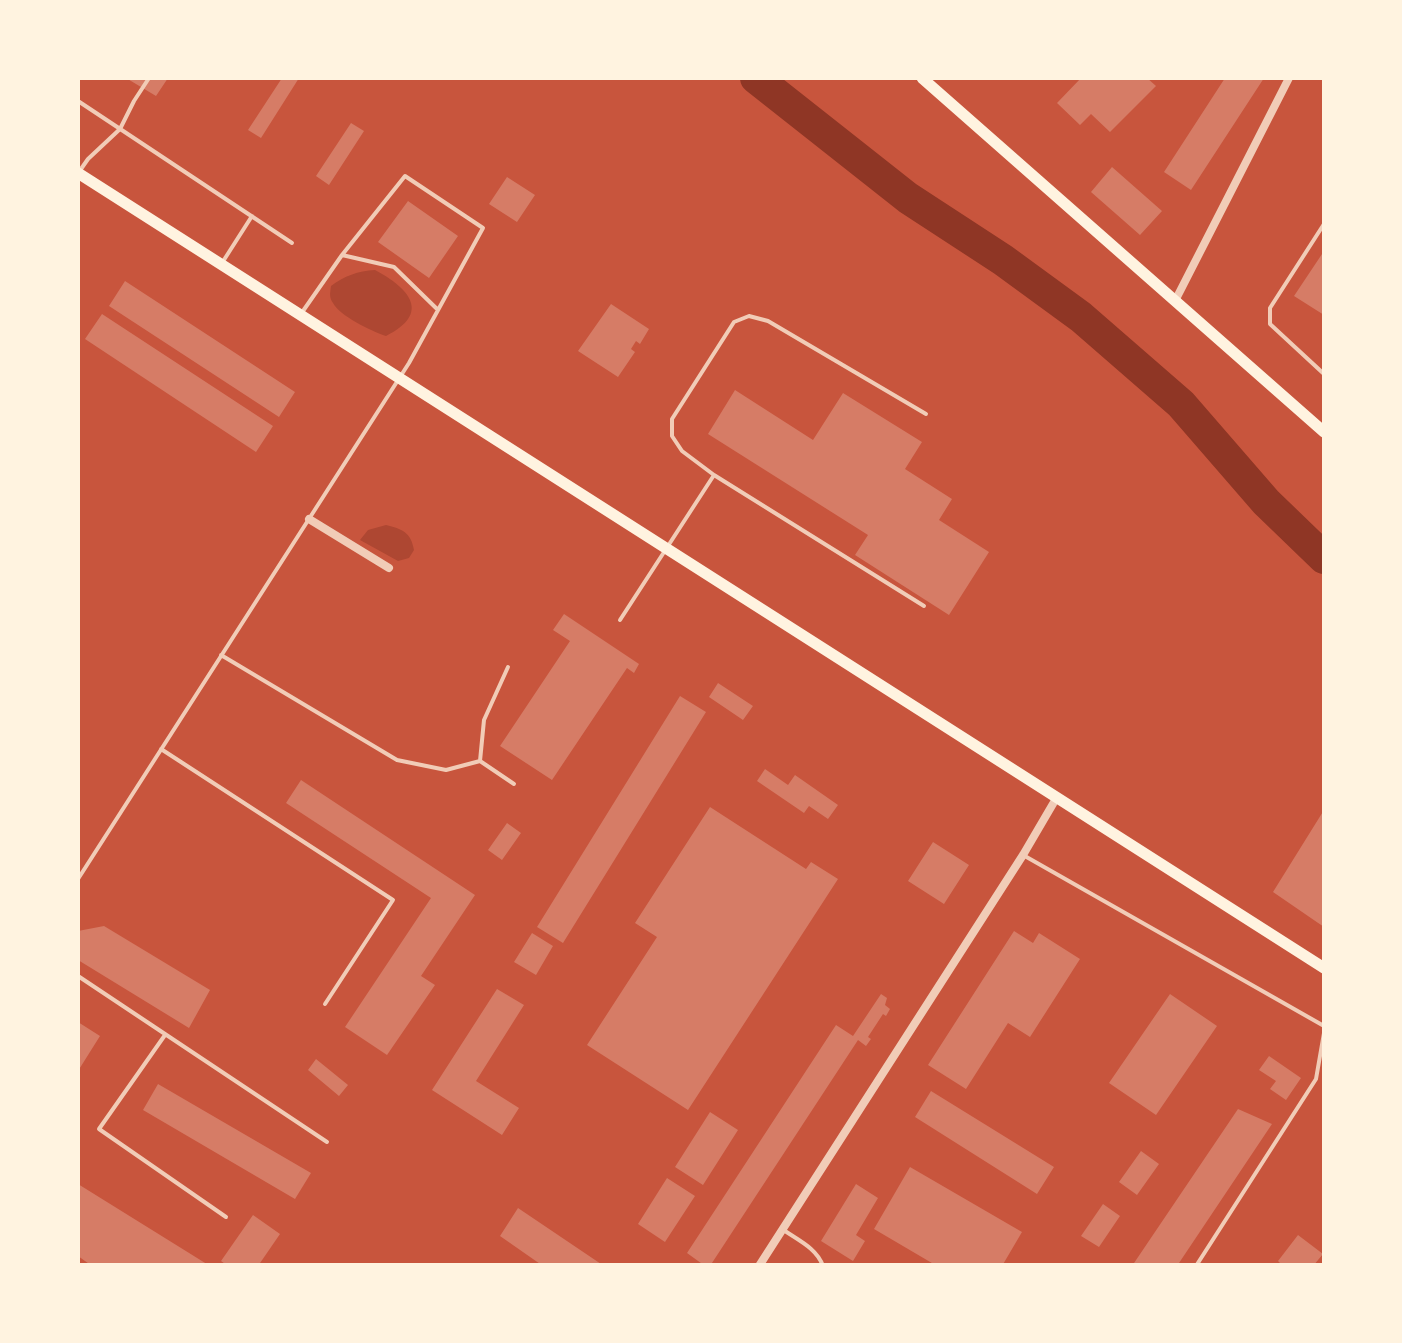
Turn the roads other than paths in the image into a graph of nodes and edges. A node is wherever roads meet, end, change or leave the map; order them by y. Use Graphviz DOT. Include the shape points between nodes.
graph roads {
  1 [pos="149,78"];
  2 [pos="922,78"];
  3 [pos="1290,78"];
  4 [pos="78,101"];
  5 [pos="120,129"];
  6 [pos="78,174"];
  7 [pos="252,216"];
  8 [pos="1324,224"];
  9 [pos="292,243"];
  10 [pos="342,255"];
  11 [pos="221,264"];
  12 [pos="1176,300"];
  13 [pos="437,309"];
  14 [pos="300,315"];
  15 [pos="1324,374"];
  16 [pos="400,378"];
  17 [pos="926,414"];
  18 [pos="1324,432"];
  19 [pos="714,475"];
  20 [pos="309,519"];
  21 [pos="666,547"];
  22 [pos="389,568"];
  23 [pos="924,606"];
  24 [pos="620,620"];
  25 [pos="222,655"];
  26 [pos="508,667"];
  27 [pos="161,748"];
  28 [pos="480,761"];
  29 [pos="514,784"];
  30 [pos="1058,796"];
  31 [pos="1023,855"];
  32 [pos="78,878"];
  33 [pos="1324,968"];
  34 [pos="78,976"];
  35 [pos="325,1004"];
  36 [pos="1324,1026"];
  37 [pos="1324,1033"];
  38 [pos="165,1034"];
  39 [pos="326,1142"];
  40 [pos="226,1217"];
  41 [pos="781,1229"];
  42 [pos="759,1266"];
  43 [pos="823,1266"];
  44 [pos="1196,1266"];
  1 -- 5 [label="lane"];
  2 -- 12 [label="main road"];
  3 -- 12 [label="street"];
  4 -- 5 [label="lane"];
  5 -- 6 [label="lane"];
  5 -- 7 [label="lane"];
  6 -- 11 [label="main road"];
  7 -- 9 [label="lane"];
  7 -- 11 [label="lane"];
  8 -- 15 [label="lane" via="1270,308 1270,324"];
  10 -- 13 [label="lane" via="394,266"];
  10 -- 13 [label="lane" via="405,176 482,228"];
  10 -- 14 [label="lane"];
  11 -- 14 [label="main road"];
  12 -- 18 [label="main road"];
  13 -- 16 [label="lane"];
  14 -- 16 [label="main road"];
  16 -- 20 [label="lane"];
  16 -- 21 [label="main road"];
  17 -- 19 [label="lane" via="768,320 750,316 734,322 672,419 672,436 682,451"];
  19 -- 21 [label="lane"];
  19 -- 23 [label="lane"];
  20 -- 22 [label="street"];
  20 -- 25 [label="lane"];
  21 -- 24 [label="lane"];
  21 -- 30 [label="main road"];
  25 -- 27 [label="lane"];
  25 -- 28 [label="lane" via="397,760 446,770"];
  26 -- 28 [label="lane" via="484,720"];
  27 -- 32 [label="lane"];
  27 -- 35 [label="lane" via="394,900"];
  28 -- 29 [label="lane"];
  30 -- 31 [label="street"];
  30 -- 33 [label="main road"];
  31 -- 36 [label="lane"];
  31 -- 41 [label="street"];
  34 -- 38 [label="lane"];
  37 -- 44 [label="lane" via="1316,1078"];
  38 -- 39 [label="lane"];
  38 -- 40 [label="lane" via="99,1129"];
  41 -- 42 [label="street"];
  41 -- 43 [label="lane" via="811,1248"];
}
